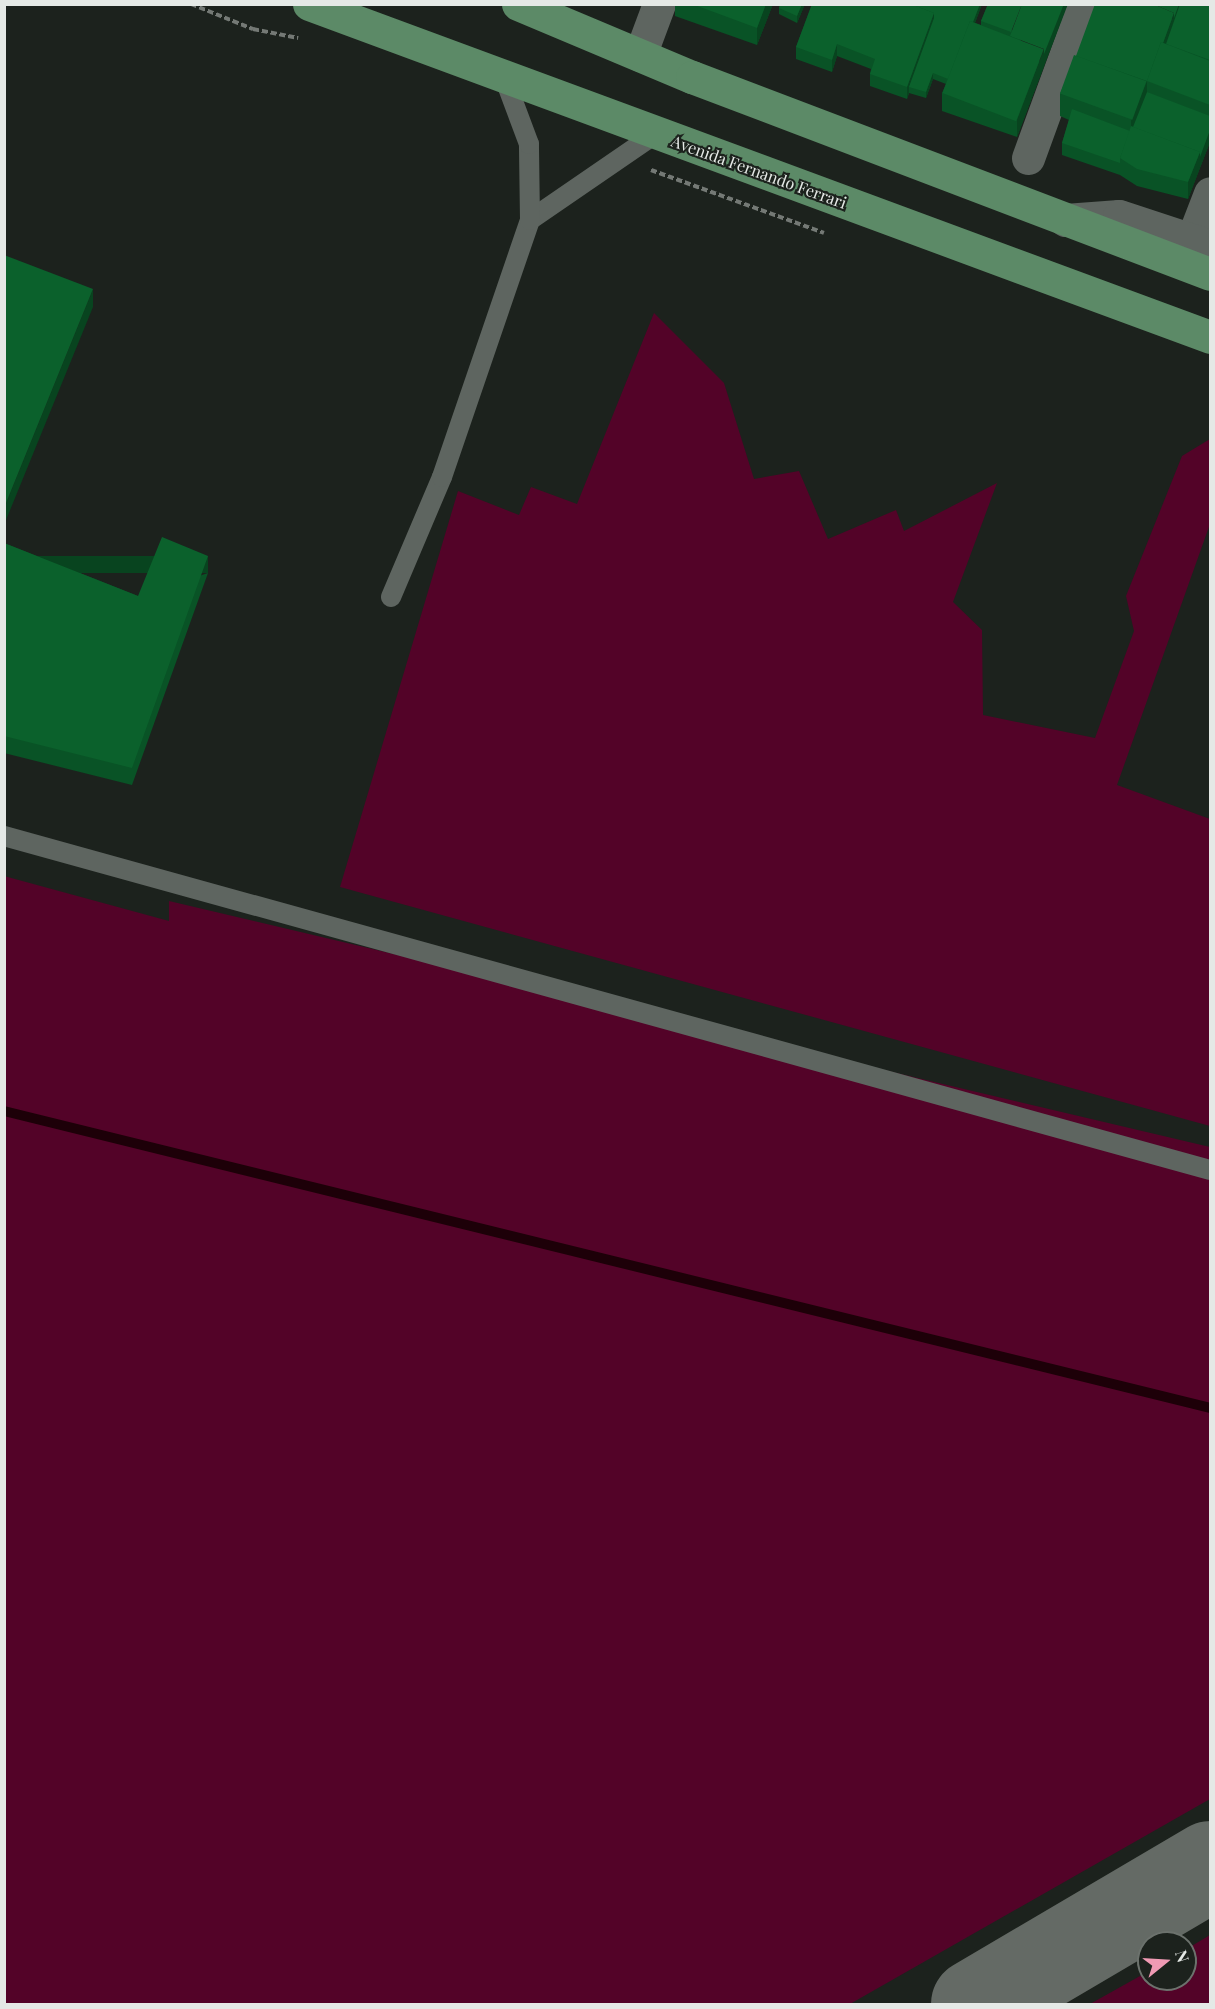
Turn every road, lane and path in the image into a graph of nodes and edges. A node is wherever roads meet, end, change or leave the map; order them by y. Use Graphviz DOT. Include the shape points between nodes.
graph roads {
  1 [pos="309,4"];
  2 [pos="518,4"];
  3 [pos="659,4"];
  4 [pos="1084,4"];
  5 [pos="640,55"];
  6 [pos="504,77"];
  7 [pos="655,134"];
  8 [pos="1028,158"];
  9 [pos="1210,193"];
  10 [pos="530,220"];
  11 [pos="1065,220"];
  12 [pos="1201,243"];
  13 [pos="1210,274"];
  14 [pos="1210,337"];
  15 [pos="391,597"];
  16 [pos="4,836"];
  17 [pos="1210,1170"];
  1 -- 6 [label="main road, Avenida Fernando Ferrari"];
  2 -- 5 [label="main road"];
  3 -- 5 [label="street"];
  4 -- 8 [label="street"];
  5 -- 11 [label="main road"];
  6 -- 7 [label="main road, Avenida Fernando Ferrari"];
  6 -- 10 [label="lane" via="529,144"];
  7 -- 10 [label="lane"];
  7 -- 14 [label="main road, Avenida Fernando Ferrari"];
  9 -- 12 [label="street"];
  10 -- 15 [label="lane" via="442,477"];
  11 -- 12 [label="street" via="1119,216"];
  11 -- 13 [label="main road"];
  16 -- 17 [label="lane"];
}
